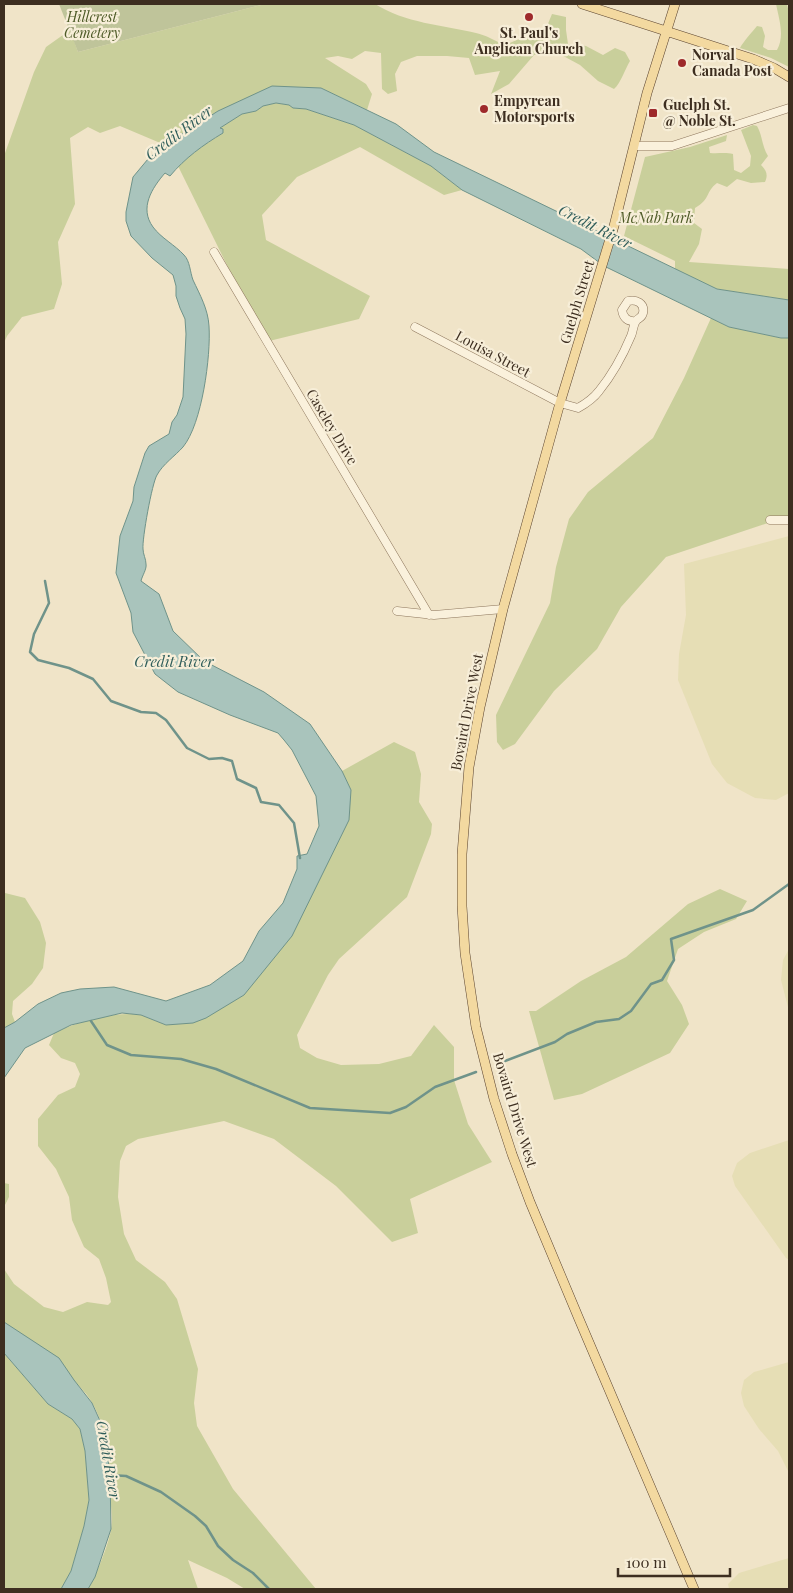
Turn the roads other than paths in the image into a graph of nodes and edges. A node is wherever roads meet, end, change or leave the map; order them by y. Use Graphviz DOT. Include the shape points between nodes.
graph roads {
  1 [pos="582,4"];
  2 [pos="675,4"];
  3 [pos="667,30"];
  4 [pos="789,78"];
  5 [pos="789,108"];
  6 [pos="634,146"];
  7 [pos="214,252"];
  8 [pos="636,321"];
  9 [pos="415,327"];
  10 [pos="560,403"];
  11 [pos="770,520"];
  12 [pos="789,520"];
  13 [pos="503,609"];
  14 [pos="397,611"];
  15 [pos="429,615"];
  16 [pos="694,1589"];
  1 -- 3 [label="main road"];
  2 -- 3 [label="main road, Guelph Street"];
  3 -- 4 [label="main road" via="753,58"];
  3 -- 6 [label="main road, Guelph Street"];
  5 -- 6 [label="street" via="672,146"];
  6 -- 10 [label="main road, Guelph Street" via="614,226"];
  7 -- 15 [label="street, Caseley Drive"];
  8 -- 10 [label="street" via="618,363 590,402 578,408"];
  9 -- 10 [label="street, Louisa Street"];
  10 -- 13 [label="main road, Guelph Street"];
  11 -- 12 [label="street"];
  13 -- 15 [label="street"];
  13 -- 16 [label="main road, Bovaird Drive West" via="469,767 462,854 465,953 478,1036 494,1099 530,1202"];
  14 -- 15 [label="street"];
}
